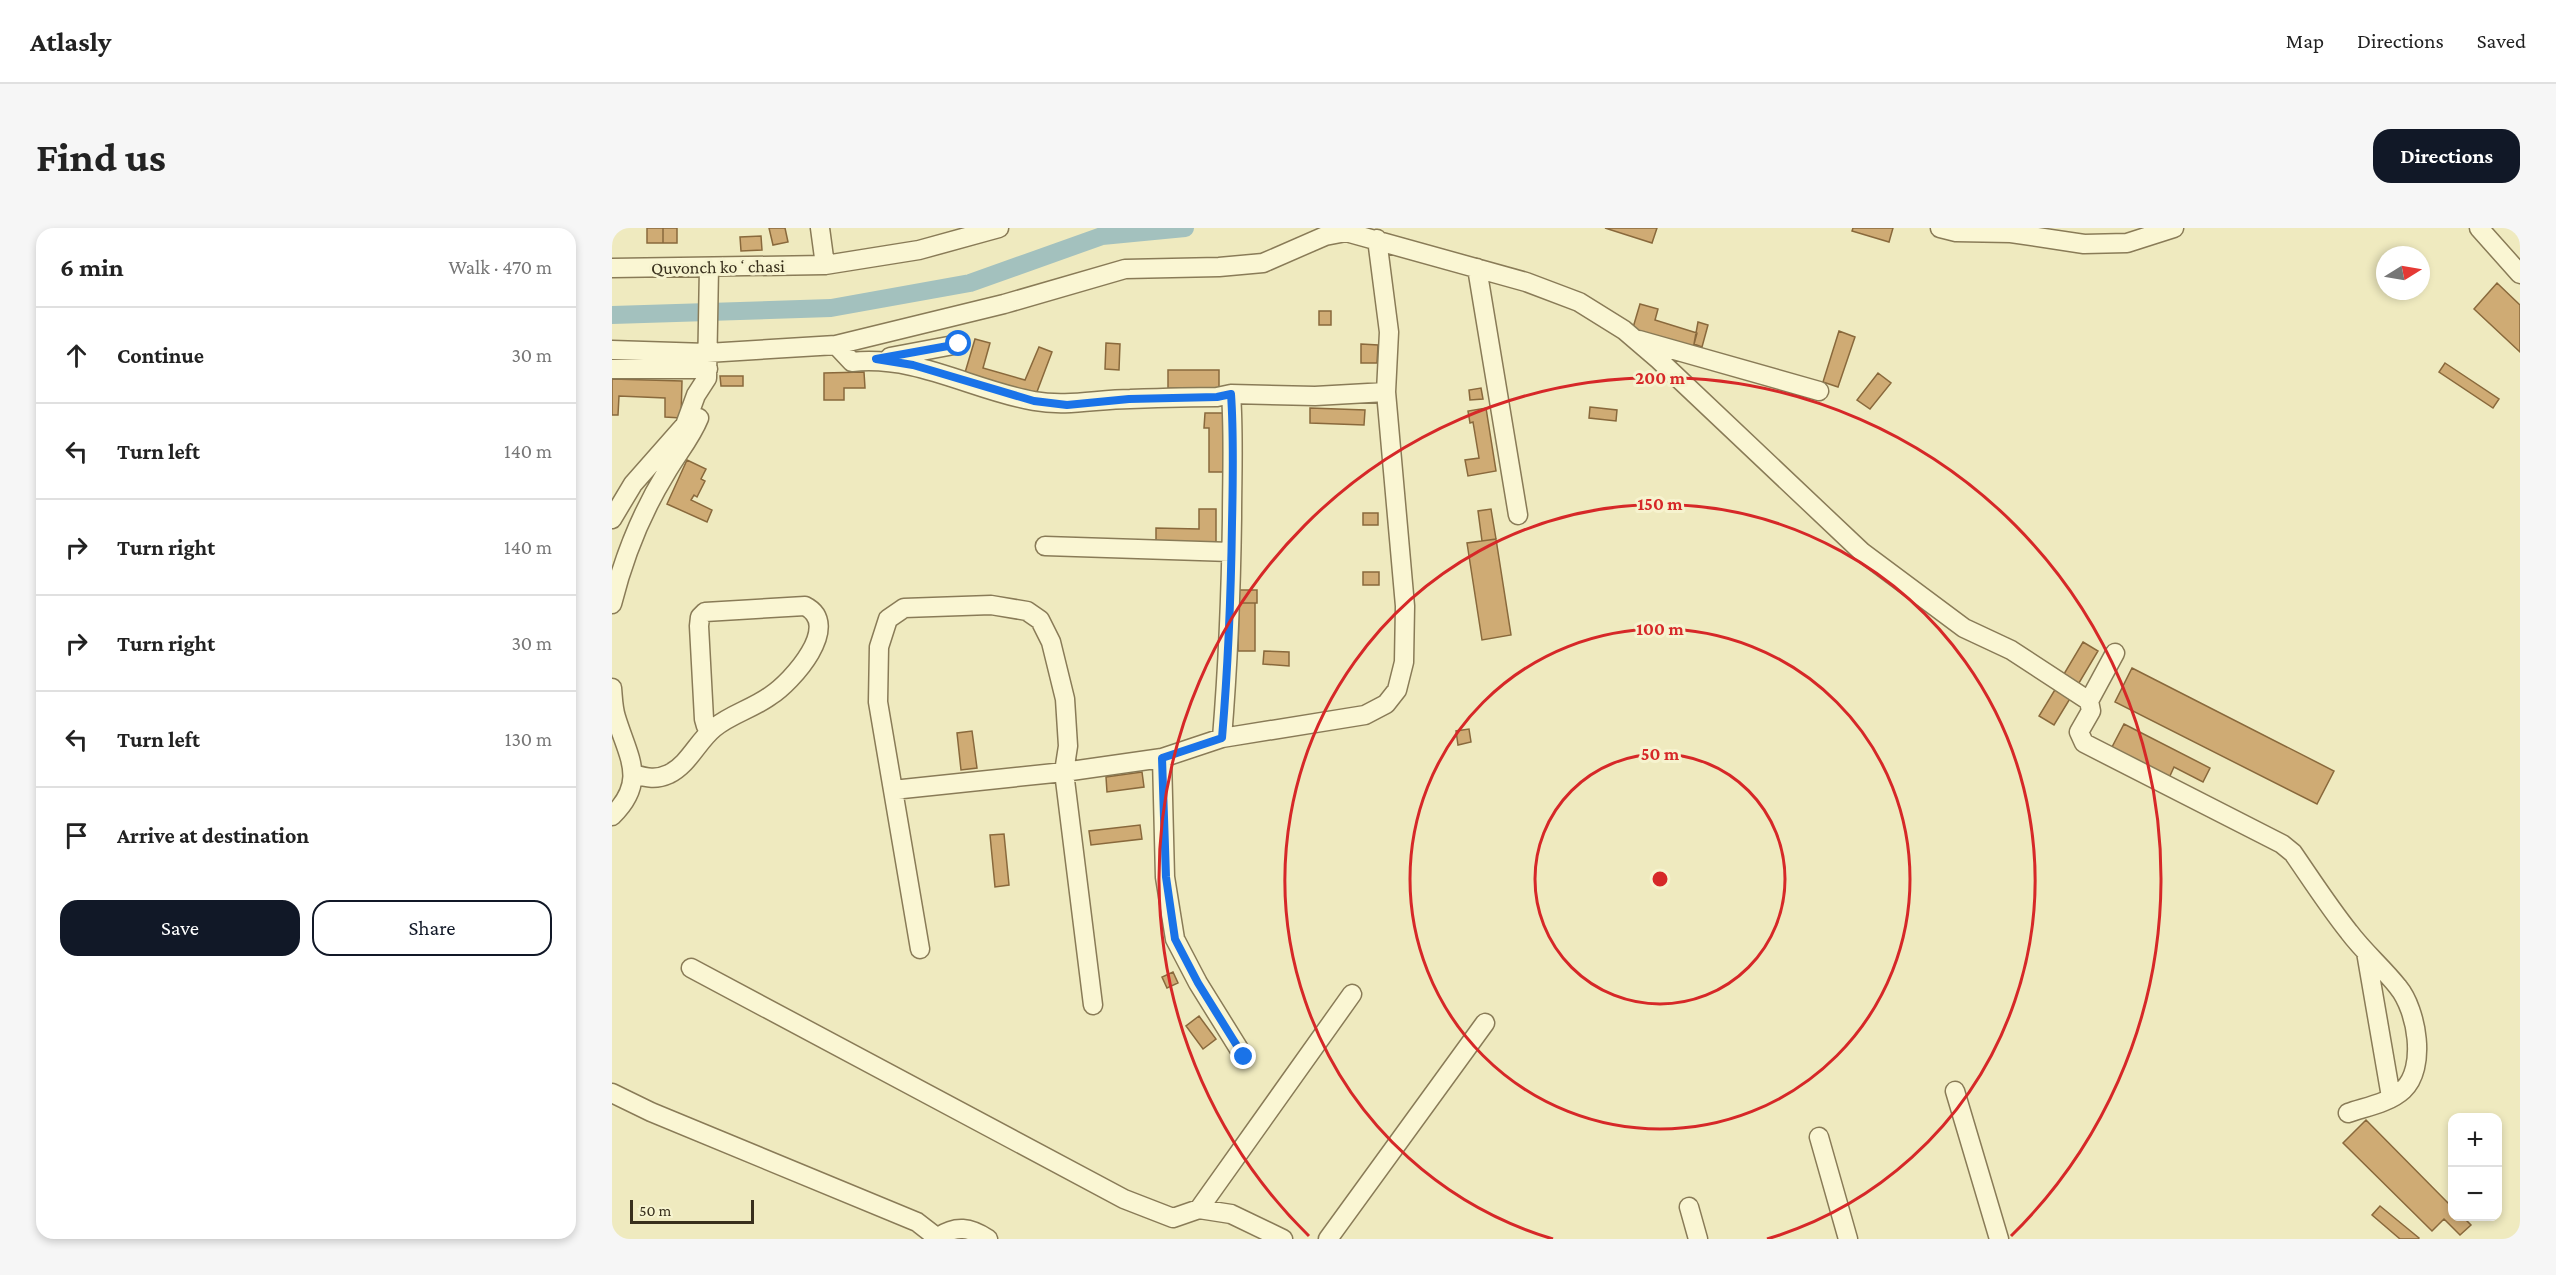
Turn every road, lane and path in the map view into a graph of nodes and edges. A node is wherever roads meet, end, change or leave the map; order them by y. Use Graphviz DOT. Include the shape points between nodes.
graph roads {
  1 [pos="820,228"];
  2 [pos="999,228"];
  3 [pos="1940,228"];
  4 [pos="2174,228"];
  5 [pos="2479,228"];
  6 [pos="1348,230"];
  7 [pos="1377,239"];
  8 [pos="825,266"];
  9 [pos="709,267"];
  10 [pos="612,268"];
  11 [pos="1477,268"];
  12 [pos="2520,274"];
  13 [pos="1635,339"];
  14 [pos="959,344"];
  15 [pos="836,345"];
  16 [pos="612,350"];
  17 [pos="876,359"];
  18 [pos="707,367"];
  19 [pos="612,369"];
  20 [pos="1819,391"];
  21 [pos="1386,392"];
  22 [pos="1231,394"];
  23 [pos="1518,515"];
  24 [pos="612,519"];
  25 [pos="1045,546"];
  26 [pos="1231,552"];
  27 [pos="612,604"];
  28 [pos="2115,653"];
  29 [pos="612,688"];
  30 [pos="2090,700"];
  31 [pos="711,730"];
  32 [pos="1222,738"];
  33 [pos="1162,758"];
  34 [pos="1064,772"];
  35 [pos="634,774"];
  36 [pos="893,790"];
  37 [pos="612,816"];
  38 [pos="920,949"];
  39 [pos="2366,952"];
  40 [pos="691,968"];
  41 [pos="1352,994"];
  42 [pos="1093,1005"];
  43 [pos="1485,1023"];
  44 [pos="1244,1057"];
  45 [pos="1954,1091"];
  46 [pos="612,1093"];
  47 [pos="2391,1097"];
  48 [pos="2348,1113"];
  49 [pos="1819,1137"];
  50 [pos="1689,1207"];
  51 [pos="1198,1209"];
  52 [pos="938,1238"];
  53 [pos="988,1239"];
  54 [pos="1283,1239"];
  55 [pos="1328,1239"];
  56 [pos="1698,1239"];
  57 [pos="1848,1239"];
  58 [pos="1999,1239"];
  1 -- 8 [label="street"];
  2 -- 8 [label="street, Quvonch koʻchasi" via="920,250"];
  3 -- 4 [label="street" via="2084,244 2127,243"];
  5 -- 12 [label="street"];
  6 -- 7 [label="street"];
  6 -- 15 [label="street" via="1263,263 1125,270"];
  7 -- 11 [label="street"];
  7 -- 21 [label="street" via="1389,332"];
  8 -- 9 [label="street, Quvonch koʻchasi"];
  9 -- 10 [label="street, Quvonch koʻchasi"];
  9 -- 18 [label="street"];
  11 -- 13 [label="street" via="1579,302"];
  11 -- 23 [label="street"];
  13 -- 20 [label="street"];
  13 -- 30 [label="street" via="1862,552 1964,628 2011,650"];
  14 -- 17 [label="street"];
  15 -- 17 [label="street" via="852,362"];
  15 -- 18 [label="street"];
  16 -- 18 [label="street"];
  17 -- 22 [label="street" via="913,365 1034,401 1067,405"];
  18 -- 19 [label="street"];
  18 -- 24 [label="street" via="685,425 633,483"];
  18 -- 27 [label="street" via="706,399 692,435 666,473 644,518"];
  21 -- 22 [label="street" via="1315,396"];
  21 -- 32 [label="street" via="1405,606 1404,662 1397,690 1386,704 1365,715"];
  22 -- 26 [label="street"];
  25 -- 26 [label="street"];
  26 -- 32 [label="street"];
  28 -- 30 [label="street"];
  29 -- 35 [label="street" via="615,714"];
  30 -- 39 [label="street" via="2091,711 2079,732 2084,743 2282,844 2293,853"];
  31 -- 31 [label="street" via="789,681 820,628 815,611 805,606 705,612 700,617 704,719"];
  31 -- 35 [label="street" via="671,773 657,779"];
  32 -- 33 [label="street"];
  33 -- 34 [label="street"];
  33 -- 44 [label="street" via="1166,877 1175,939"];
  34 -- 36 [label="street"];
  34 -- 36 [label="street" via="1068,746 1065,699 1051,642 1040,620 1027,611 991,605 904,608 888,619 879,647 878,702"];
  34 -- 42 [label="street"];
  35 -- 37 [label="street" via="625,803"];
  36 -- 38 [label="street"];
  39 -- 47 [label="street"];
  39 -- 47 [label="street" via="2400,989 2418,1045 2415,1071 2404,1090"];
  40 -- 51 [label="street" via="1124,1199 1173,1218"];
  41 -- 51 [label="street"];
  43 -- 55 [label="street"];
  45 -- 58 [label="street"];
  46 -- 52 [label="street" via="917,1222"];
  47 -- 48 [label="street"];
  49 -- 57 [label="street"];
  50 -- 56 [label="street"];
  51 -- 54 [label="street" via="1231,1214"];
  52 -- 53 [label="street" via="956,1228 965,1228"];
}
